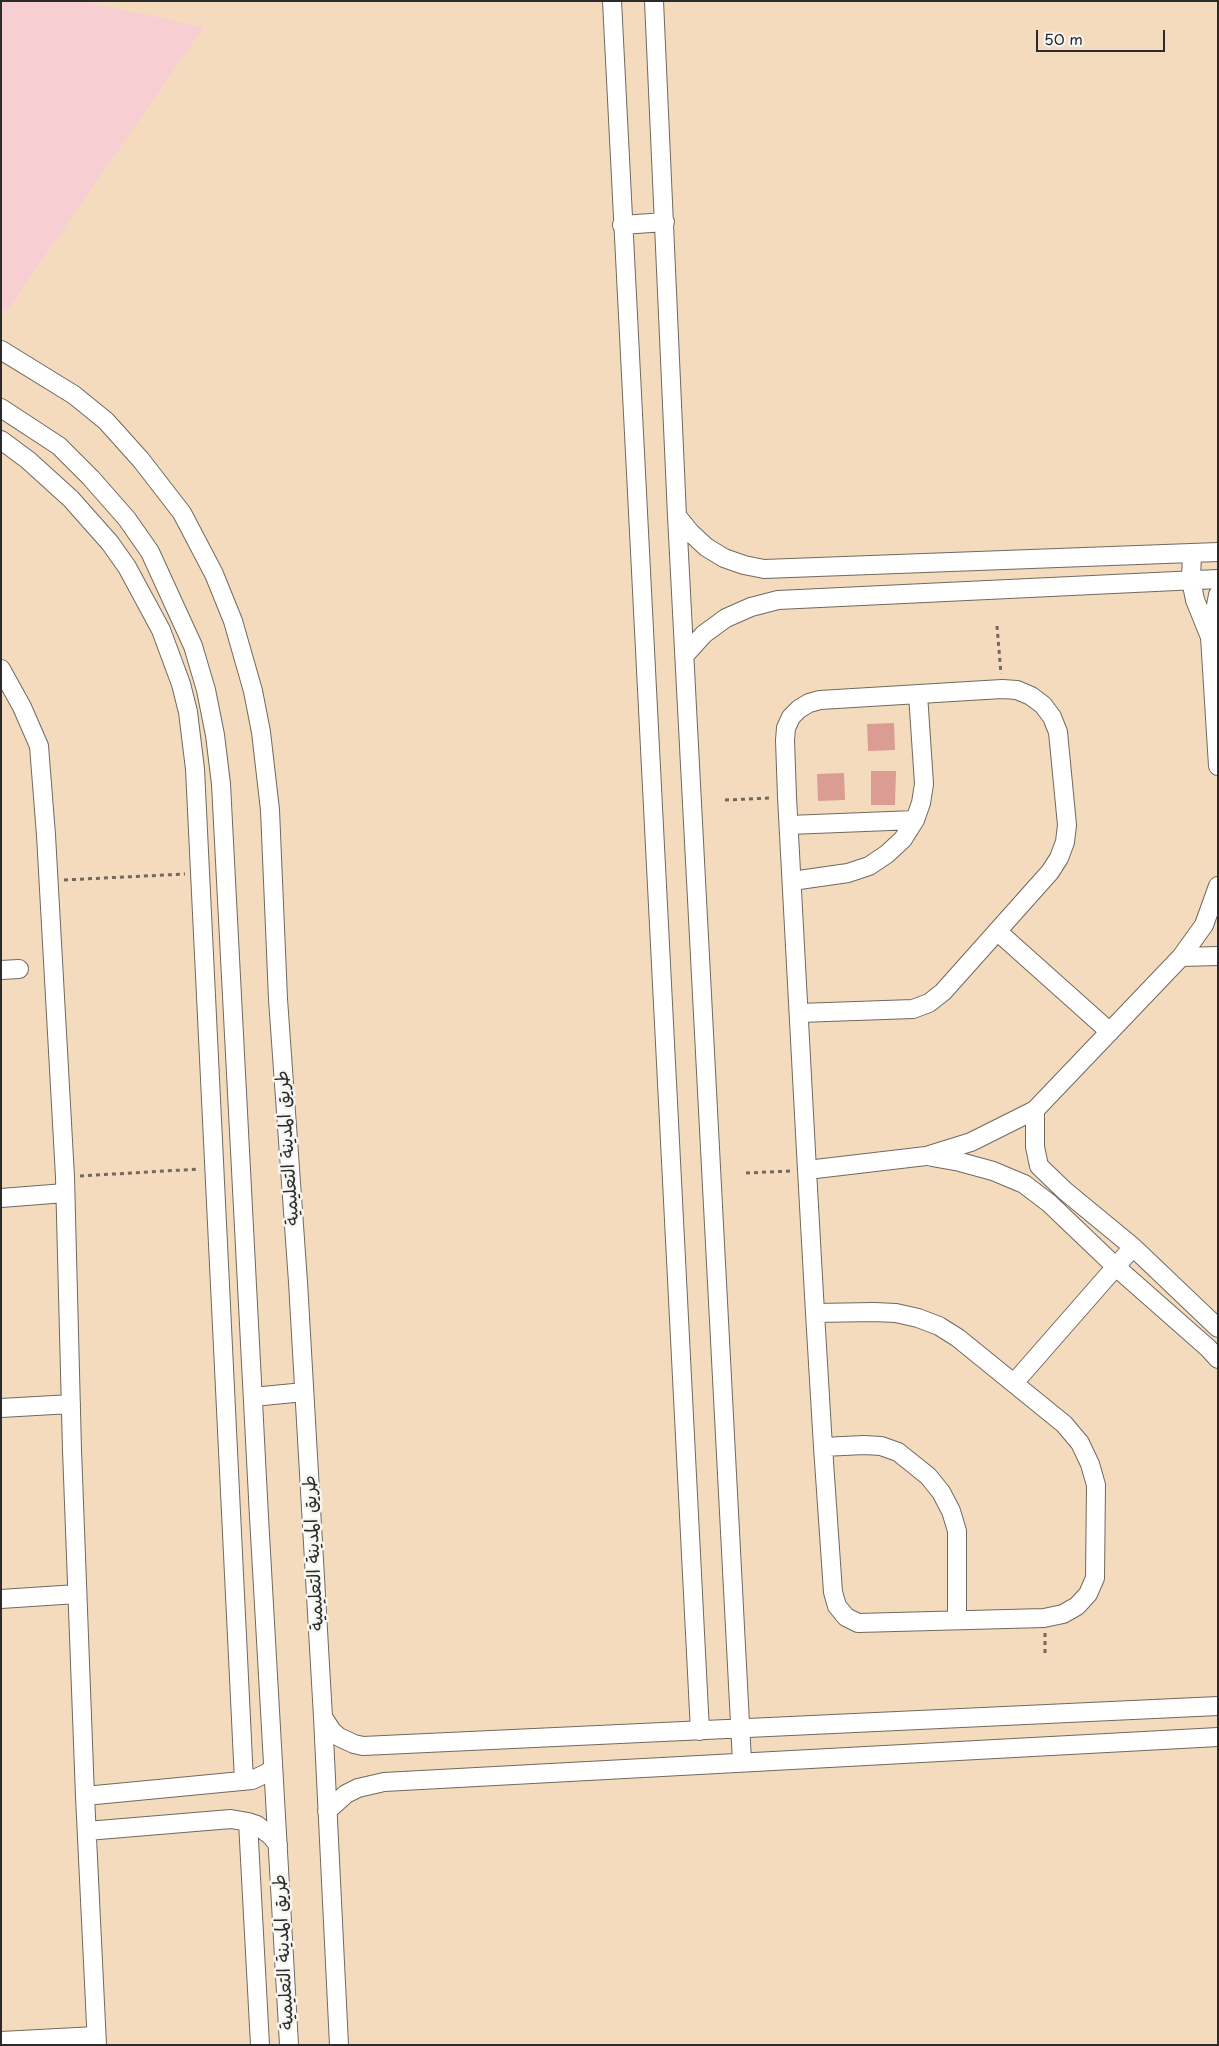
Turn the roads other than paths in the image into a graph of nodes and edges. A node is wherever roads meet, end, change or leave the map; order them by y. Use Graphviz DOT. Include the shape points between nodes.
graph roads {
  1 [pos="612,1"];
  2 [pos="654,1"];
  3 [pos="665,222"];
  4 [pos="622,225"];
  5 [pos="1,350"];
  6 [pos="1,408"];
  7 [pos="1,440"];
  8 [pos="677,516"];
  9 [pos="1218,552"];
  10 [pos="1192,553"];
  11 [pos="1218,579"];
  12 [pos="1191,580"];
  13 [pos="1218,595"];
  14 [pos="1210,637"];
  15 [pos="685,655"];
  16 [pos="1,669"];
  17 [pos="918,694"];
  18 [pos="1218,766"];
  19 [pos="915,820"];
  20 [pos="789,825"];
  21 [pos="792,881"];
  22 [pos="1218,886"];
  23 [pos="997,932"];
  24 [pos="1218,956"];
  25 [pos="1181,958"];
  26 [pos="19,969"];
  27 [pos="1,970"];
  28 [pos="799,1013"];
  29 [pos="1110,1032"];
  30 [pos="1035,1110"];
  31 [pos="926,1156"];
  32 [pos="807,1170"];
  33 [pos="65,1185"];
  34 [pos="1,1198"];
  35 [pos="1133,1247"];
  36 [pos="1116,1267"];
  37 [pos="815,1313"];
  38 [pos="1218,1328"];
  39 [pos="1218,1359"];
  40 [pos="1014,1383"];
  41 [pos="304,1392"];
  42 [pos="253,1397"];
  43 [pos="71,1404"];
  44 [pos="1,1408"];
  45 [pos="823,1447"];
  46 [pos="77,1594"];
  47 [pos="1,1599"];
  48 [pos="957,1620"];
  49 [pos="1218,1706"];
  50 [pos="323,1717"];
  51 [pos="742,1728"];
  52 [pos="700,1731"];
  53 [pos="1218,1737"];
  54 [pos="742,1761"];
  55 [pos="273,1768"];
  56 [pos="244,1781"];
  57 [pos="85,1796"];
  58 [pos="327,1811"];
  59 [pos="248,1822"];
  60 [pos="87,1831"];
  61 [pos="278,1845"];
  62 [pos="96,2040"];
  63 [pos="1,2041"];
  64 [pos="260,2045"];
  65 [pos="288,2045"];
  66 [pos="339,2045"];
  1 -- 4 [label="street"];
  2 -- 3 [label="street"];
  3 -- 4 [label="street"];
  3 -- 8 [label="street"];
  4 -- 52 [label="street"];
  5 -- 41 [label="street, طريق المدينة التعليمية" via="74,396 106,421 182,512 214,574 245,658 261,732 270,810 278,999"];
  6 -- 42 [label="street, طريق المدينة التعليمية" via="59,446 127,519 150,552 166,584 193,646 206,690 221,784"];
  7 -- 56 [label="street" via="50,478 91,520 127,567 161,630 181,684 192,740"];
  8 -- 10 [label="street" via="690,532 724,558 764,570"];
  8 -- 15 [label="street"];
  9 -- 10 [label="street"];
  10 -- 12 [label="street"];
  11 -- 12 [label="street"];
  12 -- 14 [label="street"];
  12 -- 15 [label="street" via="778,600 751,606 726,618 704,634"];
  13 -- 14 [label="street"];
  14 -- 18 [label="street"];
  15 -- 51 [label="street"];
  16 -- 33 [label="street" via="39,746"];
  17 -- 19 [label="street" via="924,784"];
  17 -- 20 [label="street" via="820,700 799,709 786,728"];
  17 -- 23 [label="street" via="1017,690 1043,705 1058,732 1067,825 1064,842 1050,872"];
  19 -- 20 [label="street"];
  19 -- 21 [label="street" via="903,839 869,866 848,873"];
  20 -- 21 [label="street"];
  21 -- 28 [label="street"];
  22 -- 25 [label="street" via="1204,925"];
  23 -- 28 [label="street" via="943,992 929,1003 913,1009"];
  23 -- 29 [label="street"];
  24 -- 25 [label="street"];
  25 -- 29 [label="street"];
  26 -- 27 [label="street"];
  28 -- 32 [label="street"];
  29 -- 30 [label="street"];
  30 -- 31 [label="street" via="972,1142"];
  30 -- 35 [label="street" via="1035,1147 1039,1166"];
  31 -- 32 [label="street"];
  31 -- 36 [label="street" via="968,1164 1024,1184 1049,1203"];
  32 -- 37 [label="street"];
  33 -- 34 [label="street"];
  33 -- 43 [label="street"];
  35 -- 36 [label="street"];
  35 -- 38 [label="street"];
  36 -- 39 [label="street"];
  36 -- 40 [label="street"];
  37 -- 40 [label="street" via="896,1313 918,1318 958,1338"];
  37 -- 45 [label="street"];
  40 -- 48 [label="street" via="1064,1424 1080,1443 1090,1464 1096,1485 1095,1578 1088,1594 1063,1614 1044,1618"];
  41 -- 42 [label="street"];
  41 -- 50 [label="street, طريق المدينة التعليمية"];
  42 -- 55 [label="street, طريق المدينة التعليمية"];
  43 -- 44 [label="street"];
  43 -- 46 [label="street"];
  45 -- 48 [label="street" via="881,1446 898,1452 928,1476 941,1492 957,1531"];
  45 -- 48 [label="street" via="833,1592 837,1606 858,1624"];
  46 -- 47 [label="street"];
  46 -- 57 [label="street"];
  49 -- 51 [label="street"];
  50 -- 52 [label="street" via="339,1737 363,1746"];
  50 -- 58 [label="street, طريق المدينة التعليمية"];
  51 -- 52 [label="street"];
  51 -- 54 [label="street"];
  53 -- 54 [label="street"];
  54 -- 58 [label="street" via="384,1782 346,1794"];
  55 -- 56 [label="street" via="260,1777"];
  55 -- 61 [label="street, طريق المدينة التعليمية"];
  56 -- 57 [label="street"];
  57 -- 60 [label="street"];
  58 -- 66 [label="street, طريق المدينة التعليمية"];
  59 -- 60 [label="street" via="231,1819"];
  59 -- 61 [label="street" via="265,1831"];
  59 -- 64 [label="street"];
  60 -- 62 [label="street"];
  61 -- 65 [label="street, طريق المدينة التعليمية"];
  62 -- 63 [label="street"];
}
